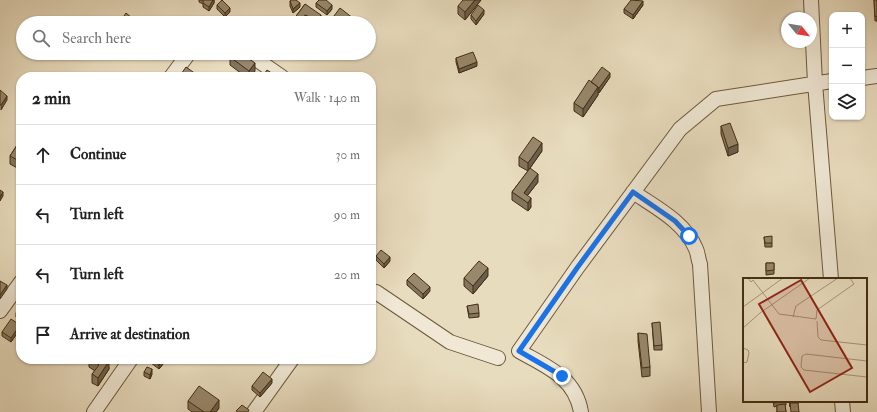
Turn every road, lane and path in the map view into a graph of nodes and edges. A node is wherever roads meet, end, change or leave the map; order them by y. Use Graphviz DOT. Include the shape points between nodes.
graph roads {
  1 [pos="811,0"];
  2 [pos="184,60"];
  3 [pos="257,60"];
  4 [pos="176,72"];
  5 [pos="275,72"];
  6 [pos="877,76"];
  7 [pos="865,78"];
  8 [pos="829,82"];
  9 [pos="815,83"];
  10 [pos="633,192"];
  11 [pos="831,278"];
  12 [pos="16,289"];
  13 [pos="376,292"];
  14 [pos="0,310"];
  15 [pos="498,358"];
  16 [pos="128,364"];
  17 [pos="288,364"];
  18 [pos="842,402"];
  19 [pos="94,412"];
  20 [pos="254,412"];
  21 [pos="581,412"];
  22 [pos="709,412"];
  23 [pos="843,412"];
  1 -- 9 [label="street"];
  2 -- 4 [label="street"];
  3 -- 5 [label="street"];
  6 -- 7 [label="street"];
  8 -- 9 [label="street"];
  9 -- 10 [label="street" via="716,99 680,129"];
  9 -- 11 [label="street"];
  10 -- 21 [label="street" via="519,351 562,376 573,388"];
  10 -- 22 [label="street" via="675,221 689,236 696,249 700,264"];
  12 -- 14 [label="street"];
  13 -- 15 [label="street" via="450,342"];
  16 -- 19 [label="street"];
  17 -- 20 [label="street"];
  18 -- 23 [label="street"];
}
